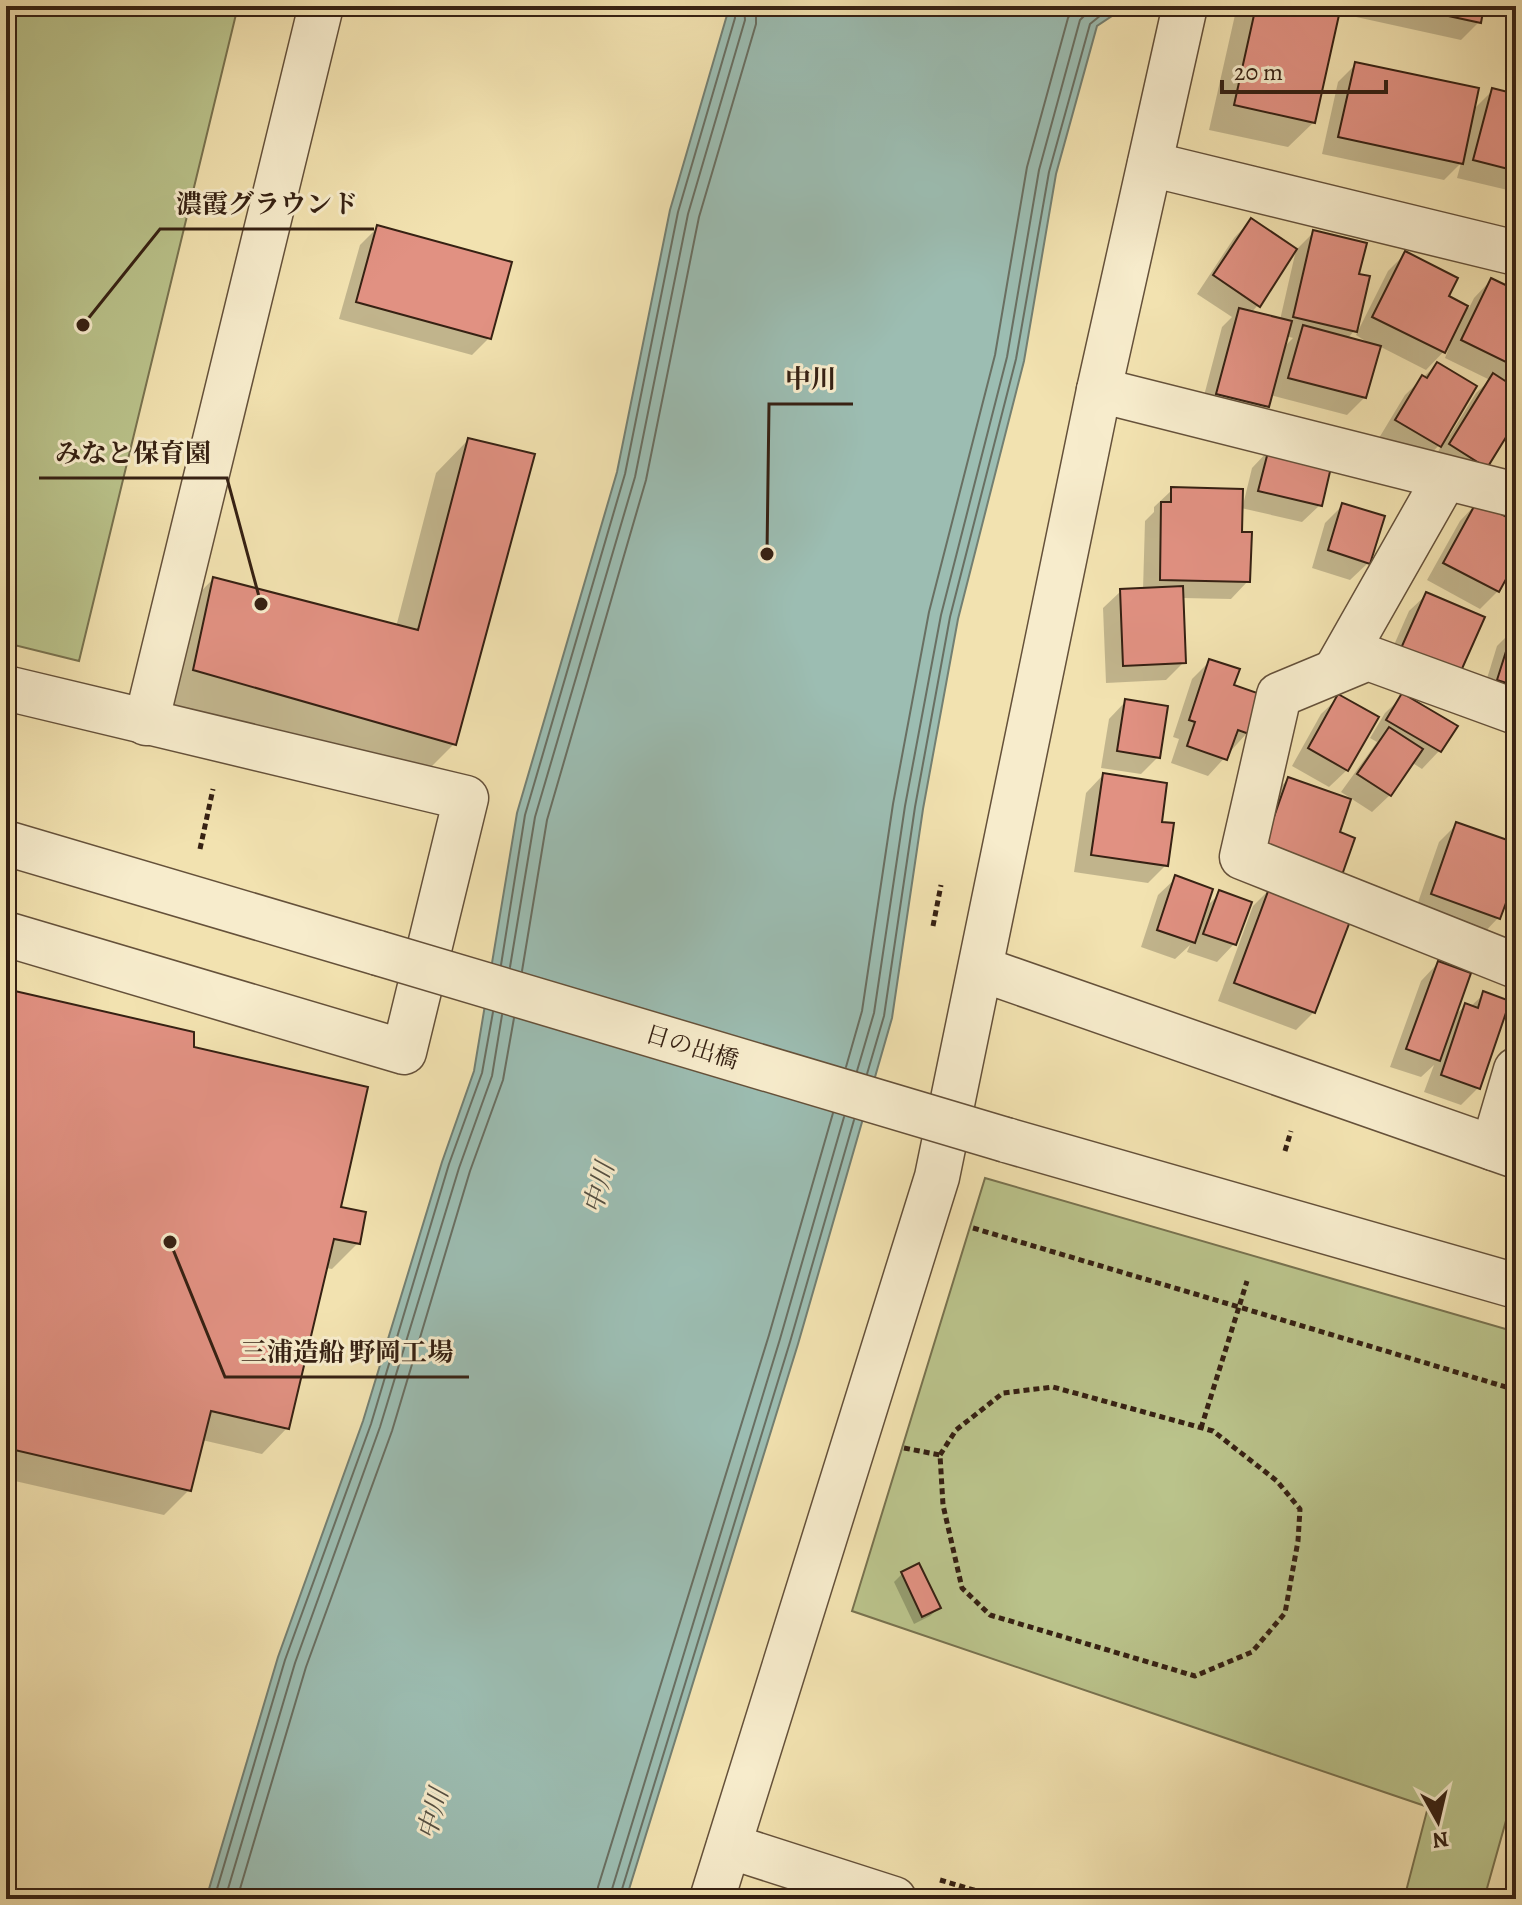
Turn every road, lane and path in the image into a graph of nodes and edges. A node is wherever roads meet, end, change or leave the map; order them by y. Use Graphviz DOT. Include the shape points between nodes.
graph roads {
  1 [pos="321,6"];
  2 [pos="1185,6"];
  3 [pos="1150,164"];
  4 [pos="1516,253"];
  5 [pos="1099,390"];
  6 [pos="1445,478"];
  7 [pos="1516,495"];
  8 [pos="1336,670"];
  9 [pos="6,688"];
  10 [pos="1516,712"];
  11 [pos="146,723"];
  12 [pos="214,786"];
  13 [pos="6,843"];
  14 [pos="198,858"];
  15 [pos="6,934"];
  16 [pos="1515,963"];
  17 [pos="981,969"];
  18 [pos="1516,1070"];
  19 [pos="1504,1152"];
  20 [pos="926,1213"];
  21 [pos="1247,1281"];
  22 [pos="1516,1286"];
  23 [pos="1239,1307"];
  24 [pos="1516,1390"];
  25 [pos="1201,1428"];
  26 [pos="857,1437"];
  27 [pos="940,1455"];
  28 [pos="729,1846"];
  29 [pos="911,1888"];
  30 [pos="712,1899"];
  31 [pos="1004,1899"];
  1 -- 11 [label="street"];
  2 -- 3 [label="street"];
  3 -- 4 [label="street"];
  3 -- 5 [label="street"];
  5 -- 6 [label="street"];
  5 -- 17 [label="street"];
  6 -- 7 [label="street"];
  6 -- 8 [label="street"];
  8 -- 10 [label="street" via="1368,658"];
  8 -- 16 [label="street" via="1279,695 1242,857"];
  9 -- 11 [label="street"];
  11 -- 15 [label="street" via="466,798 404,1052"];
  12 -- 14 [label="path"];
  13 -- 22 [label="street, 日の出橋, bridge"];
  17 -- 19 [label="street"];
  17 -- 20 [label="street"];
  18 -- 19 [label="street"];
  20 -- 23 [label="path"];
  20 -- 26 [label="street"];
  21 -- 23 [label="path"];
  23 -- 24 [label="path"];
  23 -- 25 [label="path"];
  25 -- 27 [label="path" via="1053,1387 1003,1393 956,1430"];
  25 -- 27 [label="path" via="1213,1431 1277,1481 1300,1509 1285,1613 1252,1652 1195,1676 990,1615 962,1588 943,1505"];
  26 -- 27 [label="path"];
  26 -- 28 [label="street"];
  28 -- 29 [label="street"];
  28 -- 30 [label="street"];
  29 -- 31 [label="path"];
}
